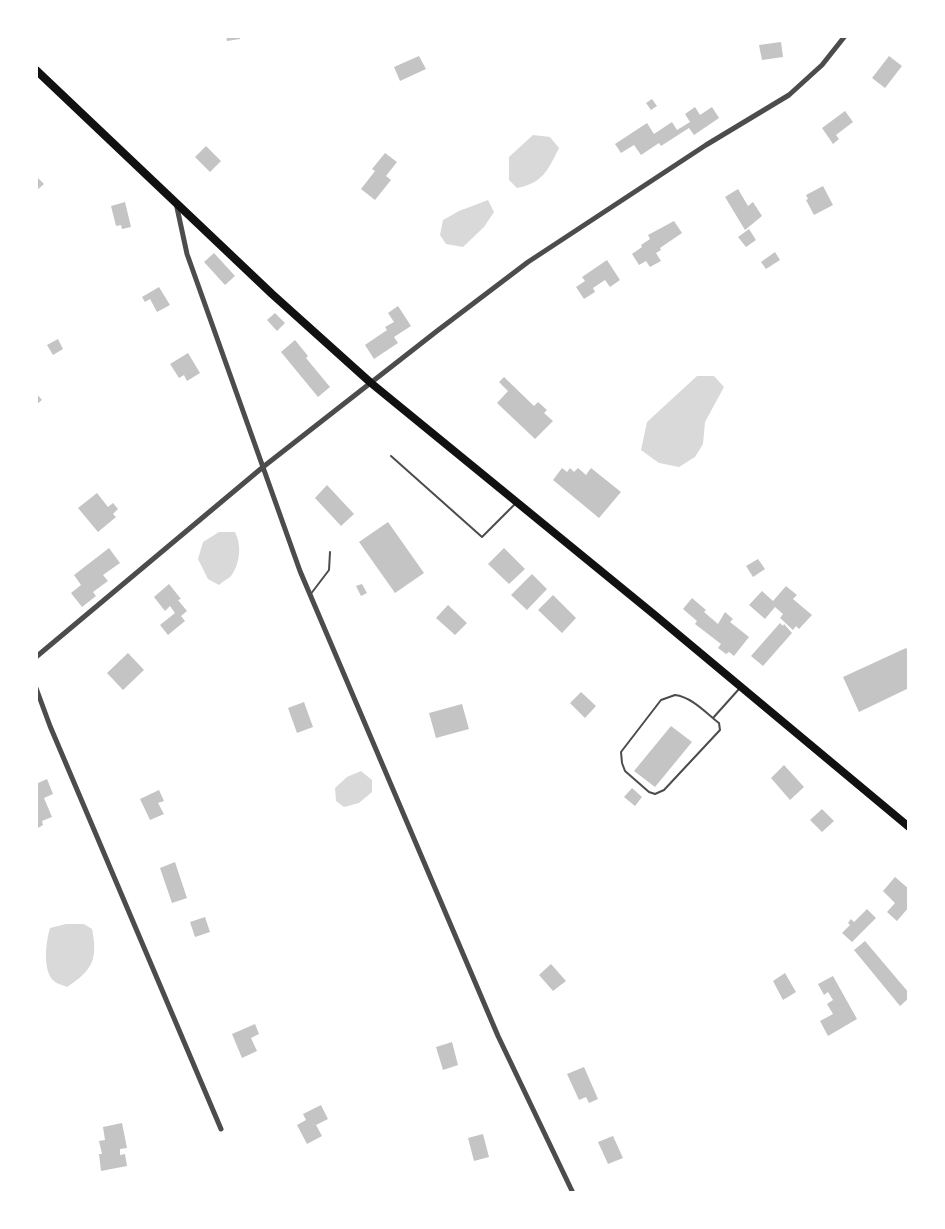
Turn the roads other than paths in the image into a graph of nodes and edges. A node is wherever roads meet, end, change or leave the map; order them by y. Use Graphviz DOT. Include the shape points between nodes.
graph roads {
  1 [pos="845,36"];
  2 [pos="36,70"];
  3 [pos="175,201"];
  4 [pos="371,383"];
  5 [pos="391,456"];
  6 [pos="263,467"];
  7 [pos="517,502"];
  8 [pos="330,552"];
  9 [pos="310,595"];
  10 [pos="36,657"];
  11 [pos="741,687"];
  12 [pos="36,688"];
  13 [pos="713,718"];
  14 [pos="909,827"];
  15 [pos="222,1130"];
  16 [pos="573,1193"];
  1 -- 4 [label="street" via="822,65 789,95 528,262"];
  2 -- 3 [label="main road"];
  3 -- 4 [label="main road"];
  3 -- 6 [label="street" via="187,254"];
  4 -- 6 [label="street"];
  4 -- 7 [label="main road"];
  5 -- 7 [label="lane" via="482,537"];
  6 -- 9 [label="street"];
  6 -- 10 [label="street"];
  7 -- 11 [label="main road"];
  8 -- 9 [label="lane" via="329,570"];
  9 -- 16 [label="street" via="498,1036"];
  11 -- 13 [label="lane"];
  11 -- 14 [label="main road"];
  12 -- 15 [label="street"];
  13 -- 13 [label="lane" via="683,696 661,700 621,752 625,771 649,792 664,790 720,730"];
}
